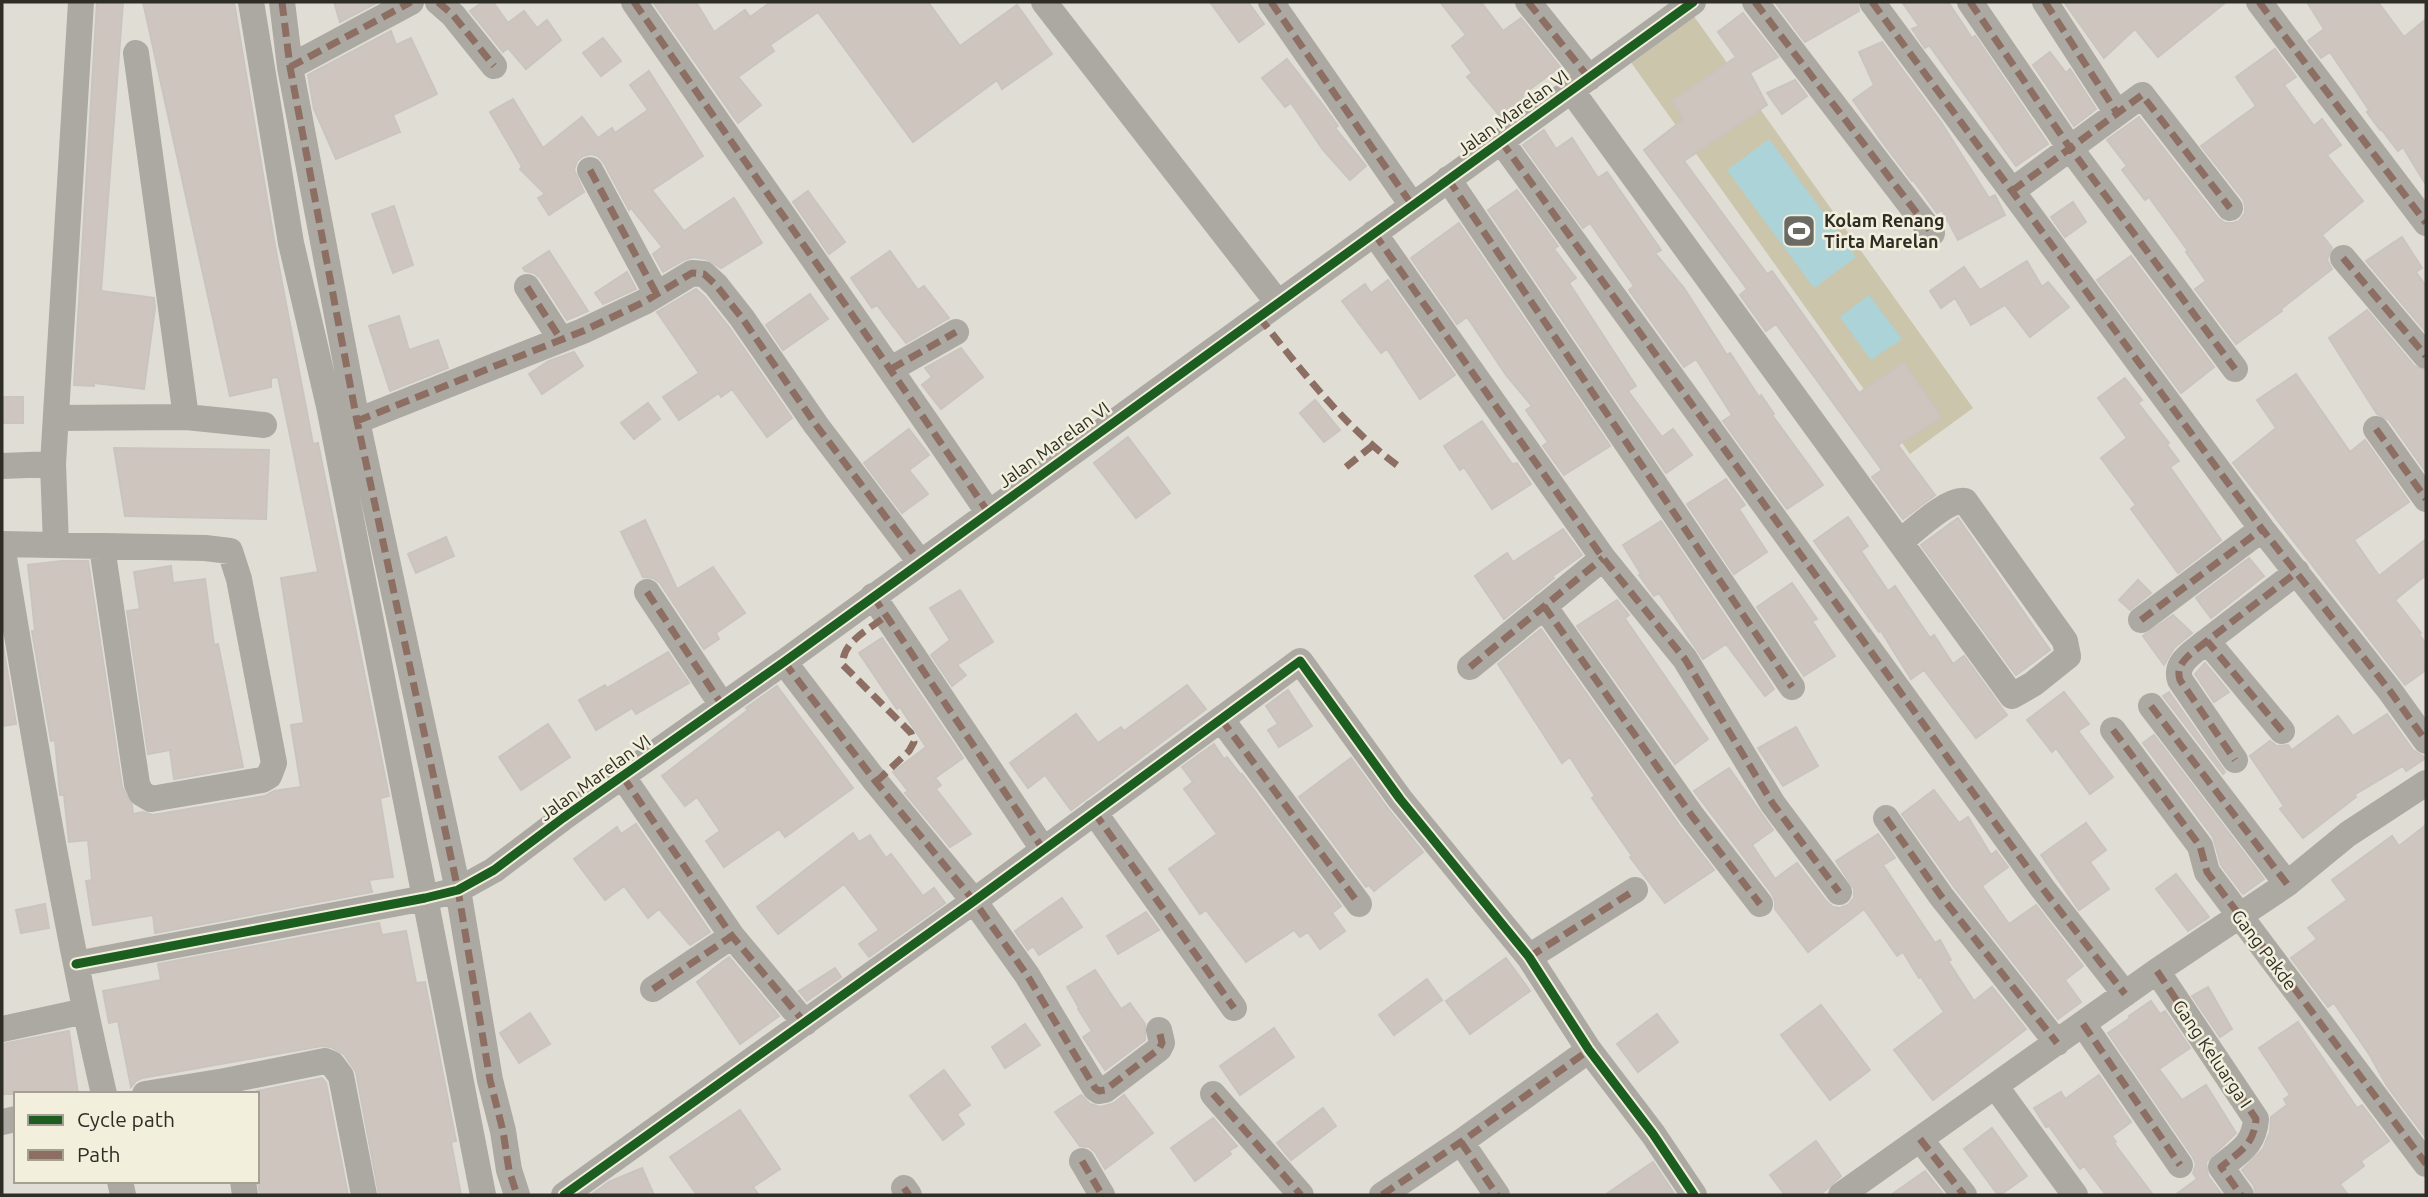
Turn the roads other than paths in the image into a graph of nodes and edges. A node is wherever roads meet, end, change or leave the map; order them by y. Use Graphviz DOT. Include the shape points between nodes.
graph roads {
  1 [pos="81,2"];
  2 [pos="251,2"];
  3 [pos="282,2"];
  4 [pos="411,2"];
  5 [pos="438,2"];
  6 [pos="634,2"];
  7 [pos="1044,2"];
  8 [pos="1271,2"];
  9 [pos="1528,2"];
  10 [pos="1693,2"];
  11 [pos="1755,2"];
  12 [pos="1872,2"];
  13 [pos="1970,2"];
  14 [pos="2045,2"];
  15 [pos="2259,2"];
  16 [pos="136,54"];
  17 [pos="494,66"];
  18 [pos="290,67"];
  19 [pos="1580,84"];
  20 [pos="2117,113"];
  21 [pos="1501,141"];
  22 [pos="2070,148"];
  23 [pos="590,170"];
  24 [pos="1448,179"];
  25 [pos="2012,191"];
  26 [pos="1412,205"];
  27 [pos="2230,208"];
  28 [pos="2426,223"];
  29 [pos="1374,233"];
  30 [pos="1932,233"];
  31 [pos="2343,258"];
  32 [pos="527,287"];
  33 [pos="656,293"];
  34 [pos="1278,303"];
  35 [pos="956,332"];
  36 [pos="560,338"];
  37 [pos="2426,356"];
  38 [pos="891,369"];
  39 [pos="2235,369"];
  40 [pos="186,417"];
  41 [pos="56,418"];
  42 [pos="357,421"];
  43 [pos="264,425"];
  44 [pos="2376,429"];
  45 [pos="53,464"];
  46 [pos="2,466"];
  47 [pos="2426,499"];
  48 [pos="988,512"];
  49 [pos="2262,529"];
  50 [pos="1900,542"];
  51 [pos="2,545"];
  52 [pos="56,545"];
  53 [pos="102,547"];
  54 [pos="1604,558"];
  55 [pos="920,562"];
  56 [pos="2297,572"];
  57 [pos="647,592"];
  58 [pos="873,596"];
  59 [pos="1544,607"];
  60 [pos="2141,620"];
  61 [pos="2207,641"];
  62 [pos="784,662"];
  63 [pos="1470,667"];
  64 [pos="1792,687"];
  65 [pos="722,705"];
  66 [pos="2151,706"];
  67 [pos="1221,719"];
  68 [pos="2113,730"];
  69 [pos="2282,731"];
  70 [pos="2426,741"];
  71 [pos="2235,760"];
  72 [pos="623,777"];
  73 [pos="2426,783"];
  74 [pos="1094,812"];
  75 [pos="1885,818"];
  76 [pos="1043,849"];
  77 [pos="2287,884"];
  78 [pos="458,890"];
  79 [pos="1635,890"];
  80 [pos="1839,892"];
  81 [pos="425,898"];
  82 [pos="974,901"];
  83 [pos="1359,904"];
  84 [pos="1760,905"];
  85 [pos="2238,915"];
  86 [pos="732,936"];
  87 [pos="1529,957"];
  88 [pos="76,964"];
  89 [pos="2157,971"];
  90 [pos="653,989"];
  91 [pos="2126,994"];
  92 [pos="1234,1008"];
  93 [pos="85,1011"];
  94 [pos="805,1023"];
  95 [pos="2083,1024"];
  96 [pos="2,1029"];
  97 [pos="1159,1030"];
  98 [pos="2057,1043"];
  99 [pos="1589,1050"];
  100 [pos="1996,1087"];
  101 [pos="226,1088"];
  102 [pos="104,1092"];
  103 [pos="172,1092"];
  104 [pos="1213,1094"];
  105 [pos="1920,1139"];
  106 [pos="1461,1142"];
  107 [pos="1082,1161"];
  108 [pos="2426,1164"];
  109 [pos="2180,1165"];
  110 [pos="364,1195"];
  111 [pos="483,1195"];
  112 [pos="517,1195"];
  113 [pos="564,1195"];
  114 [pos="1102,1195"];
  115 [pos="1301,1195"];
  116 [pos="1382,1195"];
  117 [pos="1497,1195"];
  118 [pos="1694,1195"];
  119 [pos="1841,1195"];
  120 [pos="1964,1195"];
  121 [pos="2075,1195"];
  122 [pos="2241,1195"];
  1 -- 41 [label="street"];
  2 -- 81 [label="street" via="291,243 330,406"];
  3 -- 18 [label="street"];
  4 -- 18 [label="street"];
  5 -- 17 [label="street"];
  6 -- 38 [label="street"];
  7 -- 34 [label="street"];
  8 -- 26 [label="street"];
  9 -- 19 [label="street"];
  10 -- 19 [label="street, Jalan Marelan VI"];
  11 -- 30 [label="street"];
  12 -- 25 [label="street"];
  13 -- 22 [label="street"];
  14 -- 20 [label="street"];
  15 -- 28 [label="street"];
  16 -- 40 [label="street"];
  18 -- 42 [label="street"];
  19 -- 21 [label="street, Jalan Marelan VI"];
  19 -- 50 [label="street"];
  20 -- 22 [label="street"];
  20 -- 27 [label="street" via="2142,94"];
  21 -- 24 [label="street, Jalan Marelan VI"];
  21 -- 91 [label="street" via="2035,878"];
  22 -- 25 [label="street"];
  22 -- 39 [label="street"];
  23 -- 33 [label="street"];
  24 -- 26 [label="street, Jalan Marelan VI"];
  24 -- 64 [label="street"];
  25 -- 49 [label="street"];
  26 -- 29 [label="street, Jalan Marelan VI"];
  29 -- 34 [label="street, Jalan Marelan VI"];
  29 -- 54 [label="street"];
  31 -- 37 [label="street"];
  32 -- 36 [label="street"];
  33 -- 36 [label="street"];
  33 -- 55 [label="street" via="692,273 704,274 716,285"];
  34 -- 48 [label="street, Jalan Marelan VI"];
  35 -- 38 [label="street"];
  36 -- 42 [label="street"];
  38 -- 48 [label="street"];
  40 -- 41 [label="street"];
  40 -- 43 [label="street"];
  41 -- 45 [label="street"];
  42 -- 78 [label="street"];
  44 -- 47 [label="street"];
  45 -- 46 [label="street"];
  45 -- 52 [label="street"];
  48 -- 55 [label="street, Jalan Marelan VI"];
  49 -- 56 [label="street"];
  49 -- 60 [label="street"];
  50 -- 50 [label="street" via="2012,696 2068,656 2065,641 1965,501 1946,506"];
  51 -- 52 [label="street"];
  51 -- 88 [label="street"];
  52 -- 53 [label="street"];
  53 -- 53 [label="street" via="141,793 151,799 269,776 274,763 230,551"];
  54 -- 59 [label="street"];
  54 -- 80 [label="street" via="1685,659 1773,804"];
  55 -- 58 [label="street, Jalan Marelan VI"];
  56 -- 61 [label="street"];
  56 -- 70 [label="street"];
  57 -- 65 [label="street"];
  58 -- 62 [label="street, Jalan Marelan VI"];
  58 -- 76 [label="street"];
  59 -- 63 [label="street"];
  59 -- 84 [label="street"];
  61 -- 69 [label="street"];
  61 -- 71 [label="street" via="2181,663 2178,673"];
  62 -- 65 [label="street, Jalan Marelan VI"];
  62 -- 82 [label="street"];
  65 -- 72 [label="street, Jalan Marelan VI"];
  66 -- 77 [label="street"];
  67 -- 74 [label="street"];
  67 -- 83 [label="street"];
  67 -- 87 [label="street" via="1300,661 1400,799"];
  68 -- 85 [label="street, Gang Pakde" via="2200,846 2207,872"];
  72 -- 78 [label="street, Jalan Marelan VI" via="494,870"];
  72 -- 86 [label="street"];
  73 -- 77 [label="street" via="2348,834"];
  74 -- 76 [label="street"];
  74 -- 92 [label="street"];
  75 -- 98 [label="street"];
  76 -- 82 [label="street"];
  77 -- 85 [label="street"];
  78 -- 81 [label="street, Jalan Marelan VI"];
  78 -- 112 [label="street" via="490,1080"];
  79 -- 87 [label="street"];
  81 -- 88 [label="street, Jalan Marelan VI"];
  81 -- 111 [label="street"];
  82 -- 94 [label="street"];
  82 -- 97 [label="street" via="1027,975 1099,1091 1159,1049"];
  85 -- 89 [label="street"];
  85 -- 108 [label="street, Gang Pakde"];
  86 -- 90 [label="street"];
  86 -- 94 [label="street"];
  87 -- 99 [label="street"];
  88 -- 93 [label="street"];
  89 -- 91 [label="street"];
  89 -- 122 [label="street, Gang Keluarga I" via="2256,1119 2250,1142 2221,1167"];
  91 -- 95 [label="street"];
  93 -- 96 [label="street"];
  93 -- 102 [label="street"];
  94 -- 113 [label="street"];
  95 -- 98 [label="street"];
  95 -- 109 [label="street"];
  98 -- 100 [label="street"];
  99 -- 106 [label="street"];
  99 -- 118 [label="street"];
  100 -- 105 [label="street"];
  100 -- 121 [label="street"];
  101 -- 103 [label="street"];
  101 -- 110 [label="street" via="325,1061 332,1064 341,1076"];
  104 -- 115 [label="street"];
  105 -- 119 [label="street"];
  105 -- 120 [label="street"];
  106 -- 116 [label="street"];
  106 -- 117 [label="street"];
  107 -- 114 [label="street"];
}
